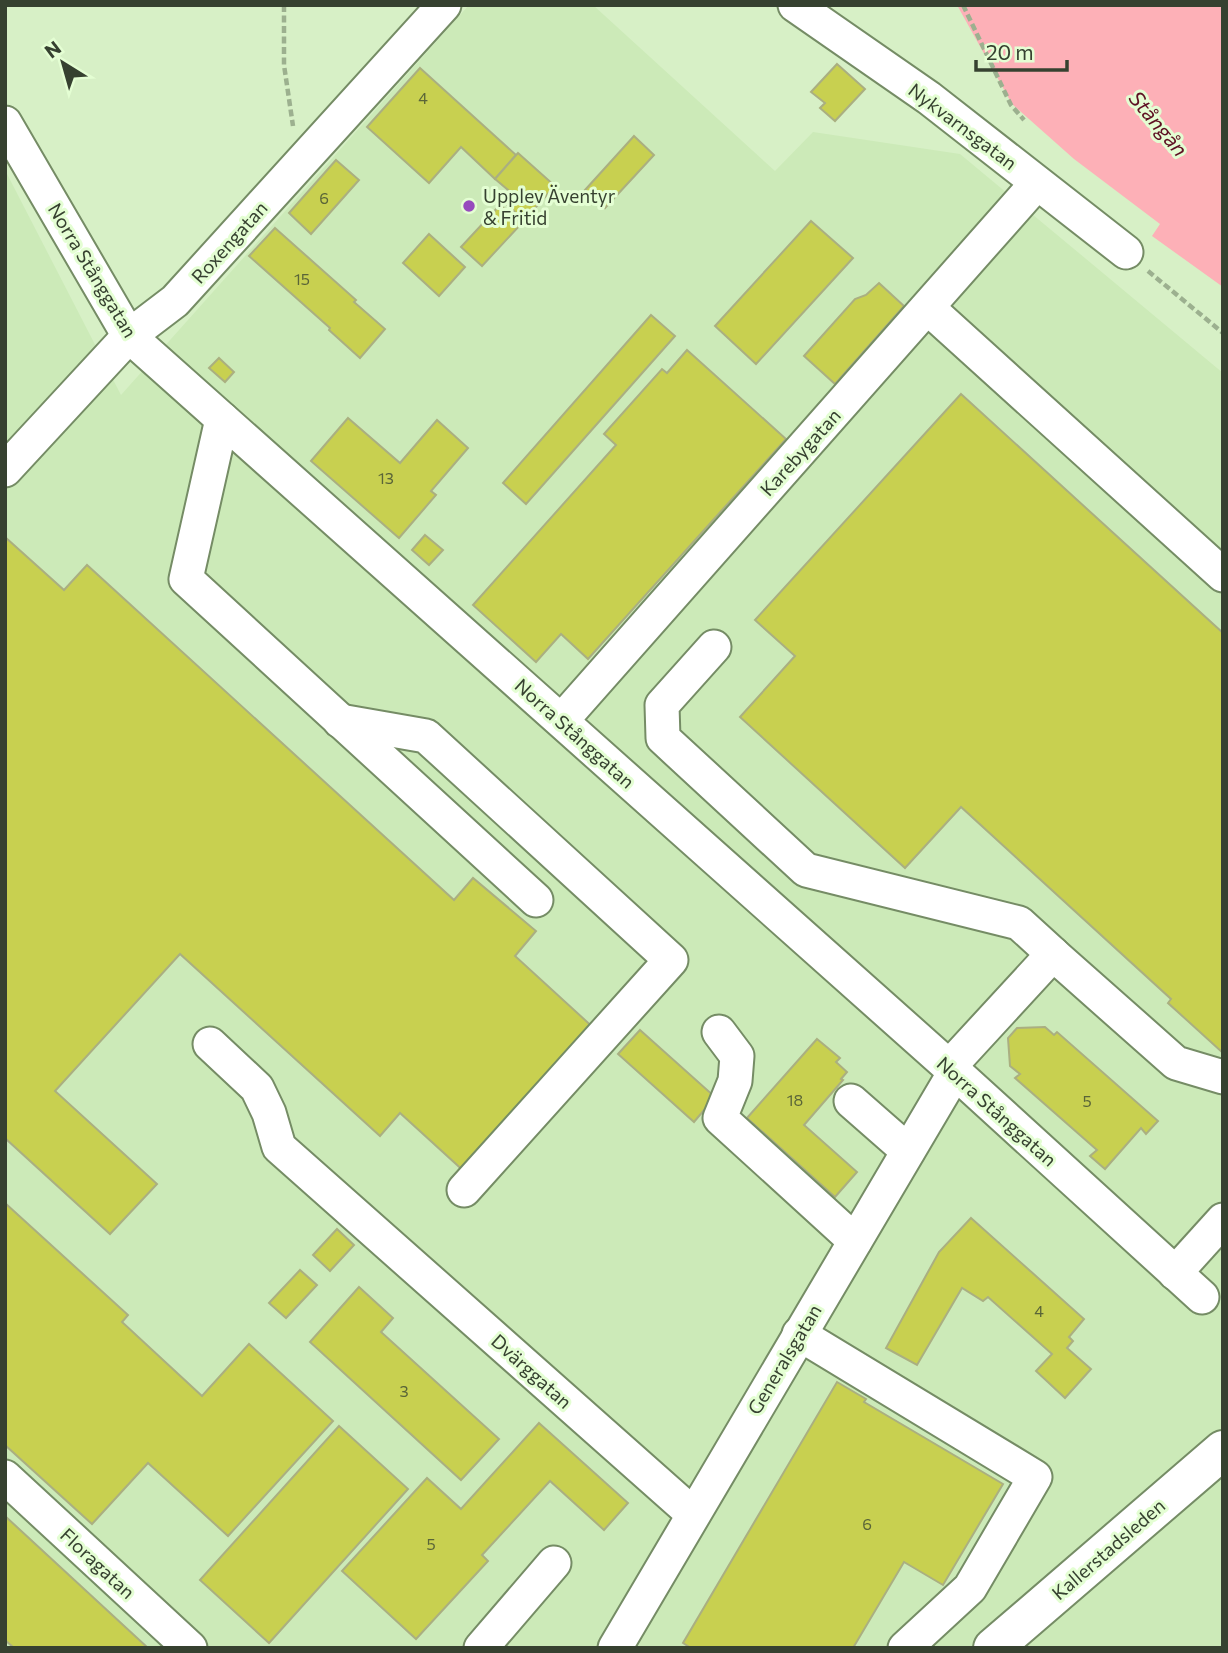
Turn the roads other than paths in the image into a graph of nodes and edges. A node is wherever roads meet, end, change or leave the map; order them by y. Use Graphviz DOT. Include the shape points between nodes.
graph roads {
  1 [pos="444,5"];
  2 [pos="795,5"];
  3 [pos="5,123"];
  4 [pos="1037,183"];
  5 [pos="1126,252"];
  6 [pos="928,308"];
  7 [pos="129,336"];
  8 [pos="222,419"];
  9 [pos="5,470"];
  10 [pos="1223,575"];
  11 [pos="713,647"];
  12 [pos="340,720"];
  13 [pos="562,720"];
  14 [pos="536,900"];
  15 [pos="1053,954"];
  16 [pos="719,1031"];
  17 [pos="210,1044"];
  18 [pos="952,1070"];
  19 [pos="1223,1077"];
  20 [pos="851,1101"];
  21 [pos="908,1151"];
  22 [pos="464,1190"];
  23 [pos="1223,1220"];
  24 [pos="855,1241"];
  25 [pos="1175,1273"];
  26 [pos="1202,1297"];
  27 [pos="799,1335"];
  28 [pos="1223,1450"];
  29 [pos="5,1477"];
  30 [pos="693,1514"];
  31 [pos="554,1563"];
  32 [pos="190,1648"];
  33 [pos="481,1648"];
  34 [pos="615,1648"];
  35 [pos="905,1648"];
  36 [pos="993,1648"];
  1 -- 7 [label="street, Roxengatan" via="175,301"];
  2 -- 4 [label="street, Nykvarnsgatan" via="929,98"];
  3 -- 7 [label="street, Norra Stånggatan"];
  4 -- 5 [label="street, Nykvarnsgatan"];
  4 -- 6 [label="street, Karebygatan"];
  6 -- 10 [label="street"];
  6 -- 13 [label="street, Karebygatan"];
  7 -- 8 [label="street, Norra Stånggatan"];
  7 -- 9 [label="street, Roxengatan"];
  8 -- 12 [label="street" via="186,579"];
  8 -- 13 [label="street, Norra Stånggatan"];
  11 -- 15 [label="street" via="662,705 663,738 806,870 1019,923"];
  12 -- 14 [label="street"];
  12 -- 22 [label="street" via="425,736 671,960"];
  13 -- 18 [label="street, Norra Stånggatan"];
  15 -- 18 [label="street, Generalsgatan"];
  15 -- 19 [label="street" via="1176,1063"];
  16 -- 24 [label="street" via="737,1056 735,1081 720,1118"];
  17 -- 30 [label="street, Dvärggatan" via="257,1088 279,1147"];
  18 -- 21 [label="street, Generalsgatan"];
  18 -- 25 [label="street, Norra Stånggatan"];
  20 -- 21 [label="street"];
  21 -- 24 [label="street, Generalsgatan"];
  23 -- 25 [label="street"];
  24 -- 27 [label="street, Generalsgatan"];
  25 -- 26 [label="street, Norra Stånggatan"];
  27 -- 30 [label="street, Generalsgatan"];
  27 -- 35 [label="street" via="1035,1477 970,1588"];
  28 -- 36 [label="main road, Kallerstadsleden"];
  29 -- 32 [label="street, Floragatan"];
  30 -- 34 [label="street, Generalsgatan"];
  31 -- 33 [label="street"];
}
